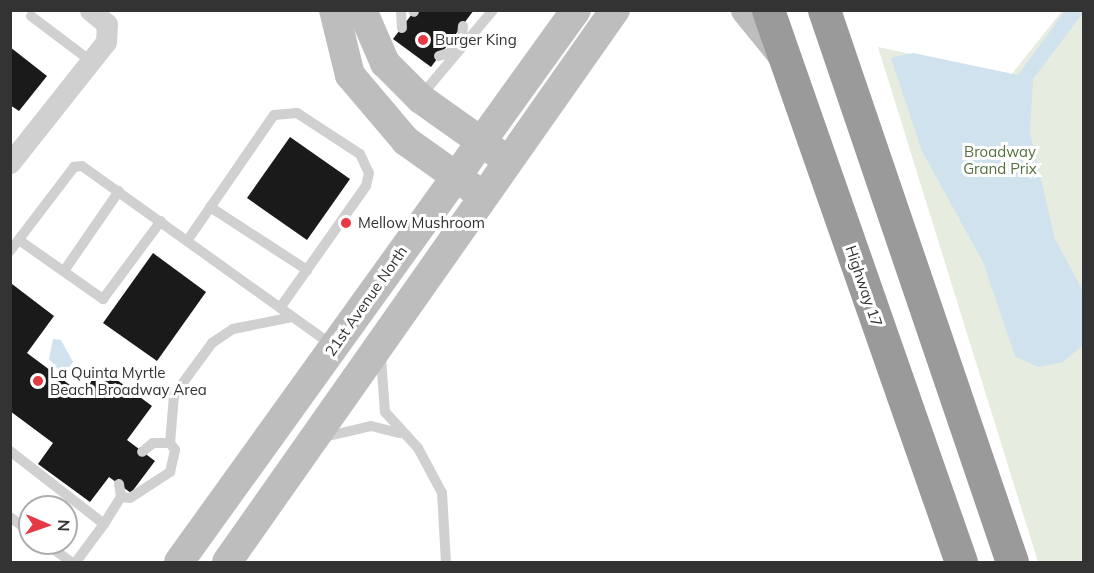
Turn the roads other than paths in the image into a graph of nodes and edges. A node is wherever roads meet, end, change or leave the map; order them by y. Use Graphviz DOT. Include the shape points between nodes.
graph roads {
  1 [pos="90,10"];
  2 [pos="334,10"];
  3 [pos="362,10"];
  4 [pos="401,10"];
  5 [pos="493,10"];
  6 [pos="576,10"];
  7 [pos="615,10"];
  8 [pos="746,10"];
  9 [pos="768,10"];
  10 [pos="824,10"];
  11 [pos="31,16"];
  12 [pos="463,26"];
  13 [pos="402,28"];
  14 [pos="451,40"];
  15 [pos="460,49"];
  16 [pos="440,56"];
  17 [pos="784,57"];
  18 [pos="92,62"];
  19 [pos="419,97"];
  20 [pos="481,142"];
  21 [pos="13,155"];
  22 [pos="507,160"];
  23 [pos="456,174"];
  24 [pos="119,191"];
  25 [pos="482,196"];
  26 [pos="210,207"];
  27 [pos="160,221"];
  28 [pos="19,240"];
  29 [pos="187,241"];
  30 [pos="10,251"];
  31 [pos="307,270"];
  32 [pos="64,271"];
  33 [pos="280,308"];
  34 [pos="292,317"];
  35 [pos="382,340"];
  36 [pos="334,347"];
  37 [pos="400,433"];
  38 [pos="311,441"];
  39 [pos="170,443"];
  40 [pos="10,451"];
  41 [pos="142,452"];
  42 [pos="119,484"];
  43 [pos="121,497"];
  44 [pos="104,524"];
  45 [pos="76,562"];
  46 [pos="179,562"];
  47 [pos="227,562"];
  48 [pos="447,562"];
  49 [pos="961,562"];
  50 [pos="1012,562"];
  1 -- 18 [label="street" via="107,24 108,33"];
  2 -- 23 [label="main road" via="350,75 406,141"];
  3 -- 19 [label="main road" via="385,63"];
  4 -- 13 [label="lane"];
  5 -- 15 [label="lane"];
  6 -- 20 [label="main road, 21st Avenue North"];
  7 -- 22 [label="main road"];
  8 -- 17 [label="main road"];
  9 -- 17 [label="highway, Highway 17"];
  10 -- 50 [label="highway"];
  11 -- 18 [label="lane"];
  12 -- 15 [label="lane"];
  14 -- 15 [label="lane"];
  15 -- 16 [label="lane"];
  15 -- 19 [label="lane"];
  17 -- 49 [label="highway, Highway 17"];
  18 -- 21 [label="street"];
  19 -- 20 [label="main road"];
  20 -- 22 [label="main road"];
  20 -- 23 [label="main road, 21st Avenue North"];
  22 -- 25 [label="main road"];
  23 -- 25 [label="main road"];
  23 -- 36 [label="main road, 21st Avenue North"];
  24 -- 27 [label="lane"];
  24 -- 28 [label="lane" via="90,170 74,167"];
  24 -- 32 [label="lane"];
  25 -- 35 [label="main road"];
  26 -- 29 [label="lane"];
  26 -- 31 [label="lane"];
  26 -- 31 [label="lane" via="270,120 284,110 360,154 369,172 366,186"];
  27 -- 29 [label="lane"];
  27 -- 32 [label="lane" via="103,299"];
  28 -- 30 [label="lane"];
  28 -- 32 [label="lane"];
  29 -- 33 [label="lane"];
  31 -- 33 [label="lane"];
  33 -- 34 [label="lane"];
  34 -- 36 [label="lane"];
  34 -- 39 [label="lane" via="233,329 212,343 174,395"];
  35 -- 37 [label="lane" via="381,391 385,412"];
  35 -- 38 [label="main road"];
  36 -- 46 [label="main road, 21st Avenue North"];
  37 -- 38 [label="lane" via="371,426"];
  37 -- 48 [label="lane" via="418,448 442,493"];
  38 -- 47 [label="main road"];
  39 -- 41 [label="lane" via="153,443"];
  39 -- 43 [label="lane" via="175,450 170,472 130,498"];
  40 -- 44 [label="lane"];
  42 -- 43 [label="lane"];
  43 -- 44 [label="lane"];
  44 -- 45 [label="lane"];
}
